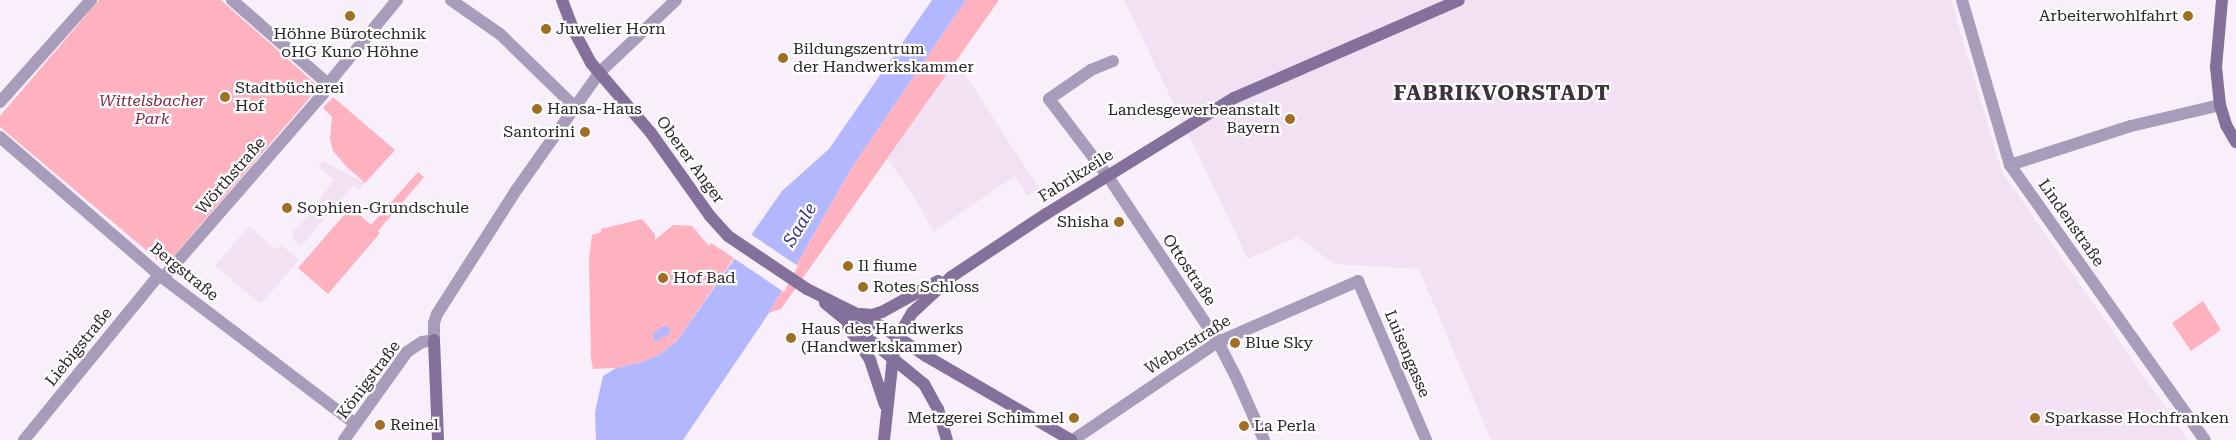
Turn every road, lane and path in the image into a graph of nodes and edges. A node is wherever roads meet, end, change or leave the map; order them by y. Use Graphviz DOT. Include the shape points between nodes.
graph roads {
  1 [pos="91,0"];
  2 [pos="232,0"];
  3 [pos="397,0"];
  4 [pos="451,0"];
  5 [pos="562,0"];
  6 [pos="1459,0"];
  7 [pos="1962,0"];
  8 [pos="2222,0"];
  9 [pos="675,1"];
  10 [pos="1113,61"];
  11 [pos="599,73"];
  12 [pos="328,84"];
  13 [pos="0,102"];
  14 [pos="2220,105"];
  15 [pos="575,107"];
  16 [pos="0,137"];
  17 [pos="2236,142"];
  18 [pos="2010,166"];
  19 [pos="1107,175"];
  20 [pos="977,259"];
  21 [pos="161,277"];
  22 [pos="1358,281"];
  23 [pos="802,286"];
  24 [pos="854,311"];
  25 [pos="835,312"];
  26 [pos="898,337"];
  27 [pos="434,340"];
  28 [pos="1218,342"];
  29 [pos="892,357"];
  30 [pos="355,424"];
  31 [pos="885,435"];
  32 [pos="24,440"];
  33 [pos="344,440"];
  34 [pos="438,440"];
  35 [pos="947,440"];
  36 [pos="1072,440"];
  37 [pos="1264,440"];
  38 [pos="1426,440"];
  39 [pos="2205,440"];
  1 -- 13 [label="street"];
  2 -- 12 [label="street"];
  3 -- 12 [label="street, Wörthstraße"];
  4 -- 15 [label="street" via="500,34"];
  5 -- 11 [label="street, Oberer Anger" via="574,31"];
  6 -- 19 [label="street, Fabrikzeile" via="1234,98"];
  7 -- 18 [label="street, Lindenstraße"];
  8 -- 14 [label="street" via="2216,67"];
  9 -- 11 [label="street"];
  10 -- 19 [label="street, Ottostraße" via="1091,70 1049,99"];
  11 -- 15 [label="street"];
  11 -- 23 [label="street, Oberer Anger" via="651,133 710,216 737,243"];
  12 -- 21 [label="street, Wörthstraße" via="323,94"];
  14 -- 17 [label="street"];
  14 -- 18 [label="street" via="2131,126"];
  15 -- 27 [label="street" via="517,189 437,314"];
  16 -- 21 [label="street, Bergstraße"];
  18 -- 39 [label="street, Lindenstraße"];
  19 -- 20 [label="street, Fabrikzeile"];
  19 -- 28 [label="street, Ottostraße"];
  20 -- 24 [label="street" via="882,312 872,315"];
  20 -- 26 [label="street, Fabrikzeile" via="920,303"];
  21 -- 30 [label="street, Bergstraße"];
  21 -- 32 [label="street, Liebigstraße"];
  22 -- 28 [label="street, Weberstraße"];
  22 -- 38 [label="street, Luisengasse"];
  23 -- 24 [label="street"];
  23 -- 25 [label="street"];
  24 -- 26 [label="street"];
  25 -- 29 [label="street"];
  25 -- 31 [label="street" via="863,348 876,375 884,400"];
  26 -- 29 [label="street, Fabrikzeile"];
  26 -- 36 [label="street"];
  27 -- 30 [label="street, Königstraße" via="422,342 406,352"];
  27 -- 34 [label="street"];
  28 -- 36 [label="street, Weberstraße"];
  28 -- 37 [label="street, Ottostraße"];
  29 -- 31 [label="street, Fabrikzeile"];
  29 -- 35 [label="street" via="929,391"];
  30 -- 33 [label="street, Königstraße"];
}
